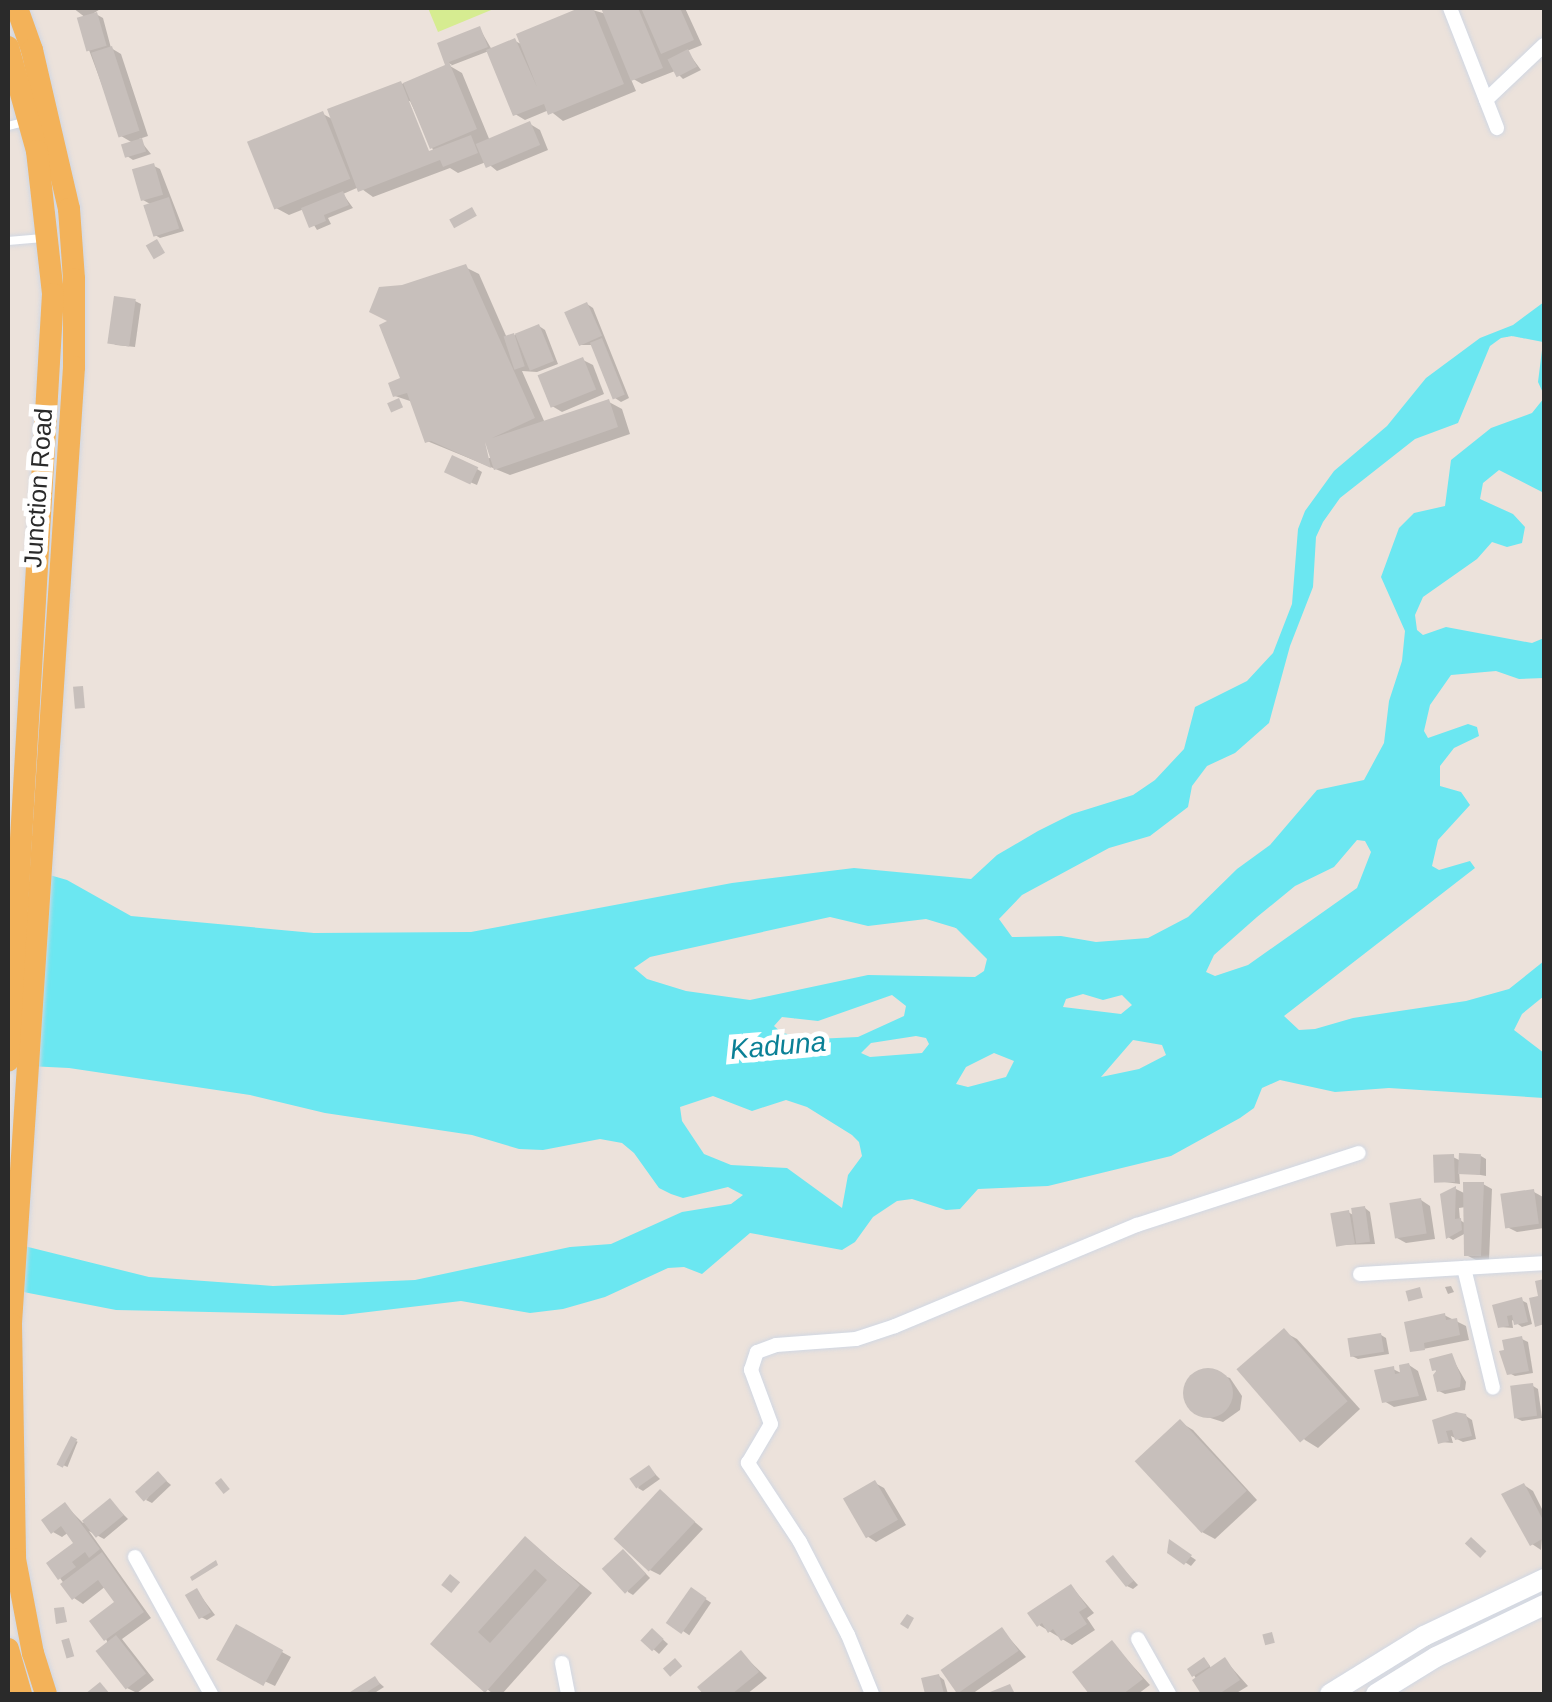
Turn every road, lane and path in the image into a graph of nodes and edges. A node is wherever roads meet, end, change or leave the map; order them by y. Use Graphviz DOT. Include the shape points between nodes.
graph roads {
  1 [pos="18,8"];
  2 [pos="1450,8"];
  3 [pos="1544,46"];
  4 [pos="8,47"];
  5 [pos="1486,100"];
  6 [pos="18,123"];
  7 [pos="1497,128"];
  8 [pos="48,238"];
  9 [pos="8,241"];
  10 [pos="32,804"];
  11 [pos="8,1061"];
  12 [pos="1358,1152"];
  13 [pos="1544,1263"];
  14 [pos="1464,1268"];
  15 [pos="1360,1274"];
  16 [pos="1493,1388"];
  17 [pos="135,1557"];
  18 [pos="1544,1579"];
  19 [pos="1544,1605"];
  20 [pos="1138,1639"];
  21 [pos="9,1660"];
  22 [pos="562,1663"];
  23 [pos="21,1694"];
  24 [pos="46,1694"];
  25 [pos="211,1694"];
  26 [pos="568,1694"];
  27 [pos="872,1694"];
  28 [pos="1169,1694"];
  29 [pos="1330,1694"];
  30 [pos="1376,1694"];
  1 -- 10 [label="main road, Junction Road" via="70,209 74,279 74,367"];
  2 -- 5 [label="street"];
  3 -- 5 [label="street"];
  4 -- 6 [label="main road, Junction Road"];
  5 -- 7 [label="street"];
  6 -- 8 [label="main road, Junction Road"];
  8 -- 9 [label="lane"];
  8 -- 10 [label="main road, Junction Road" via="51,372"];
  10 -- 11 [label="main road, Junction Road"];
  10 -- 24 [label="main road, Junction Road" via="11,1324 15,1559"];
  12 -- 27 [label="street" via="1137,1225 856,1339 776,1344 758,1352 751,1370 770,1424 748,1463 800,1542"];
  13 -- 14 [label="street"];
  14 -- 15 [label="street"];
  14 -- 16 [label="street"];
  17 -- 25 [label="street"];
  18 -- 29 [label="street" via="1424,1636"];
  19 -- 30 [label="street" via="1436,1656"];
  20 -- 28 [label="street"];
  21 -- 23 [label="main road"];
  22 -- 26 [label="street"];
}
